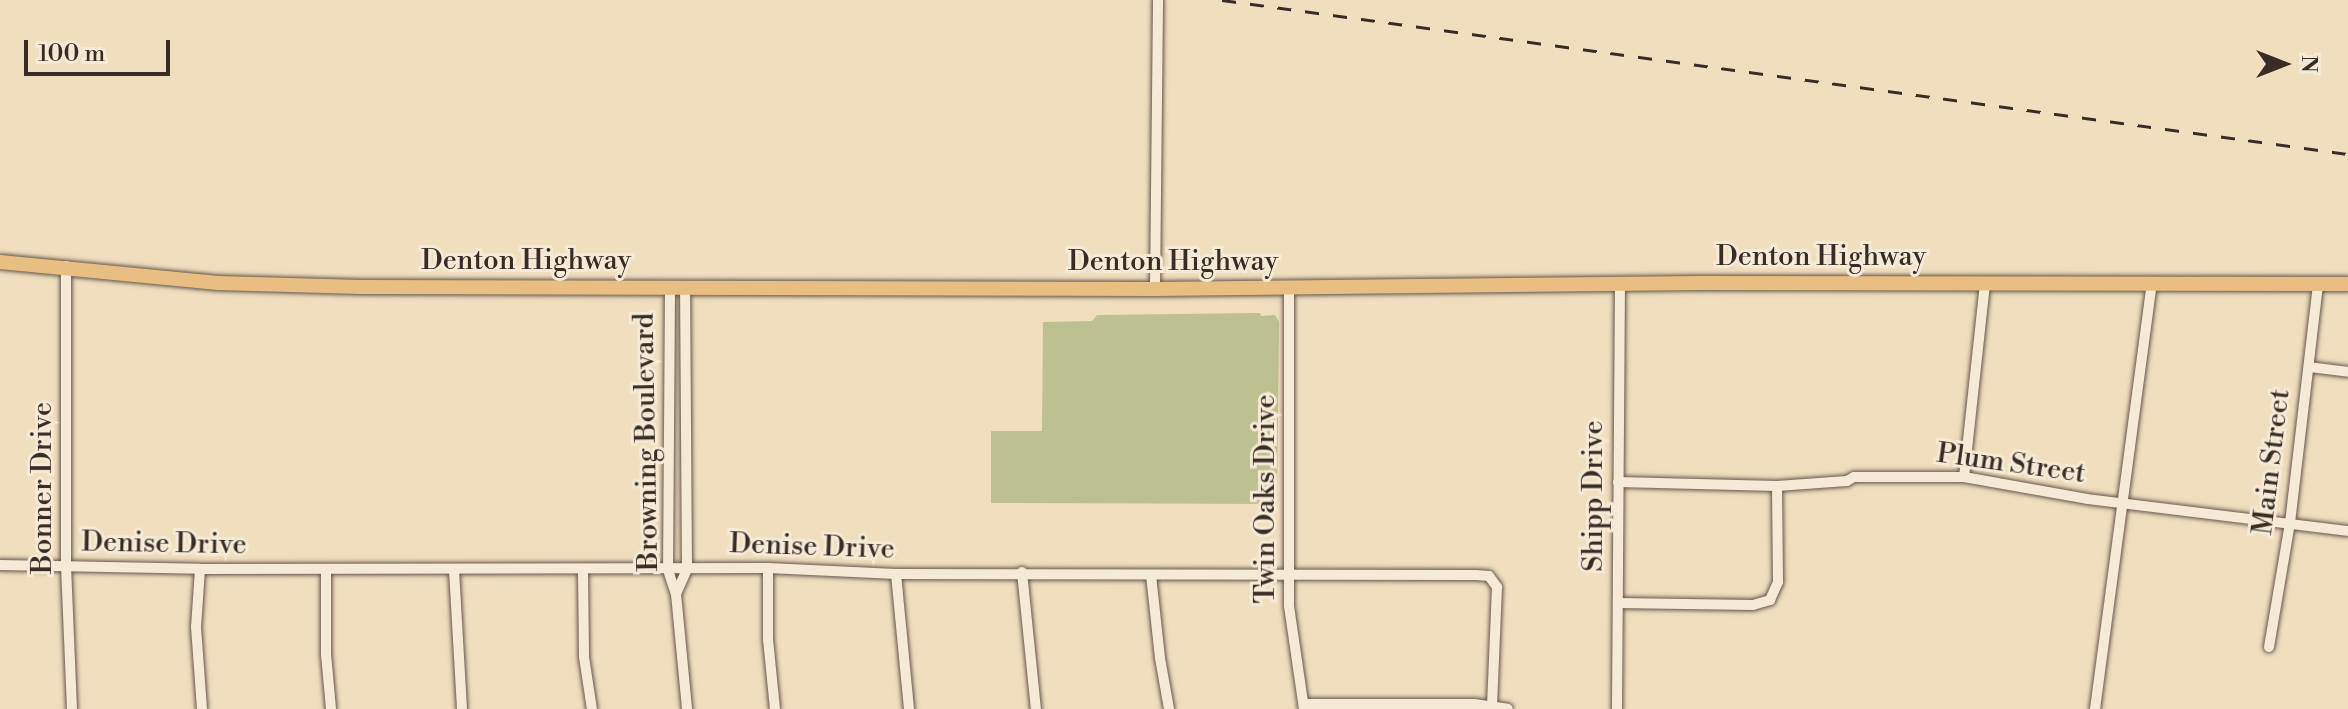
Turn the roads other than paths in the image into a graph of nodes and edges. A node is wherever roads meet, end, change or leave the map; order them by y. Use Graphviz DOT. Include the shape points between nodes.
graph roads {
  1 [pos="1158,0"];
  2 [pos="0,262"];
  3 [pos="66,266"];
  4 [pos="1620,284"];
  5 [pos="1985,284"];
  6 [pos="2152,284"];
  7 [pos="2318,284"];
  8 [pos="2348,284"];
  9 [pos="670,288"];
  10 [pos="685,288"];
  11 [pos="1289,288"];
  12 [pos="1155,289"];
  13 [pos="2309,367"];
  14 [pos="2348,372"];
  15 [pos="668,416"];
  16 [pos="686,416"];
  17 [pos="1964,477"];
  18 [pos="1618,482"];
  19 [pos="1777,486"];
  20 [pos="2123,503"];
  21 [pos="2290,523"];
  22 [pos="2348,531"];
  23 [pos="0,565"];
  24 [pos="66,566"];
  25 [pos="768,568"];
  26 [pos="200,569"];
  27 [pos="326,569"];
  28 [pos="687,569"];
  29 [pos="454,570"];
  30 [pos="668,570"];
  31 [pos="583,572"];
  32 [pos="1022,572"];
  33 [pos="896,574"];
  34 [pos="1151,575"];
  35 [pos="1289,576"];
  36 [pos="676,594"];
  37 [pos="1618,603"];
  38 [pos="2269,647"];
  39 [pos="1492,706"];
  40 [pos="1304,707"];
  41 [pos="72,709"];
  42 [pos="202,709"];
  43 [pos="331,709"];
  44 [pos="462,709"];
  45 [pos="592,709"];
  46 [pos="687,709"];
  47 [pos="775,709"];
  48 [pos="909,709"];
  49 [pos="1036,709"];
  50 [pos="1169,709"];
  51 [pos="1508,709"];
  52 [pos="1617,709"];
  53 [pos="2095,709"];
  1 -- 12 [label="street"];
  2 -- 3 [label="main road, Denton Highway"];
  3 -- 9 [label="main road, Denton Highway" via="255,286"];
  3 -- 24 [label="street, Bonner Drive"];
  4 -- 5 [label="main road, Denton Highway"];
  4 -- 11 [label="main road, Denton Highway"];
  4 -- 18 [label="street, Shipp Drive"];
  5 -- 6 [label="main road, Denton Highway"];
  5 -- 17 [label="street"];
  6 -- 7 [label="main road, Denton Highway"];
  6 -- 20 [label="street"];
  7 -- 8 [label="main road, Denton Highway"];
  7 -- 13 [label="street, Main Street"];
  9 -- 10 [label="main road, Denton Highway"];
  9 -- 15 [label="street, Browning Boulevard"];
  10 -- 12 [label="main road, Denton Highway"];
  10 -- 16 [label="street, Browning Boulevard"];
  11 -- 12 [label="main road, Denton Highway"];
  11 -- 35 [label="street, Twin Oaks Drive"];
  13 -- 14 [label="street"];
  13 -- 21 [label="street, Main Street"];
  15 -- 16 [label="street"];
  15 -- 30 [label="street, Browning Boulevard"];
  16 -- 28 [label="street, Browning Boulevard"];
  17 -- 19 [label="street, Plum Street" via="1854,477"];
  17 -- 20 [label="street, Plum Street"];
  18 -- 19 [label="street, Plum Street"];
  18 -- 37 [label="street, Shipp Drive"];
  19 -- 37 [label="street" via="1778,582 1770,600 1753,605"];
  20 -- 21 [label="street, Plum Street"];
  20 -- 53 [label="street"];
  21 -- 22 [label="street, Plum Street"];
  21 -- 38 [label="street, Main Street"];
  23 -- 24 [label="street, Denise Drive"];
  24 -- 26 [label="street, Denise Drive"];
  24 -- 41 [label="street, Bonner Drive"];
  25 -- 28 [label="street, Denise Drive"];
  25 -- 33 [label="street, Denise Drive"];
  25 -- 47 [label="street"];
  26 -- 27 [label="street, Denise Drive"];
  26 -- 42 [label="street" via="196,627"];
  27 -- 29 [label="street, Denise Drive"];
  27 -- 43 [label="street"];
  28 -- 30 [label="street, Denise Drive"];
  28 -- 36 [label="street, Browning Boulevard"];
  29 -- 31 [label="street, Denise Drive"];
  29 -- 44 [label="street"];
  30 -- 31 [label="street, Denise Drive"];
  30 -- 36 [label="street, Browning Boulevard"];
  31 -- 45 [label="street" via="584,657"];
  32 -- 33 [label="street, Denise Drive"];
  32 -- 34 [label="street, Denise Drive"];
  32 -- 49 [label="street"];
  33 -- 48 [label="street"];
  34 -- 35 [label="street, Denise Drive"];
  34 -- 50 [label="street"];
  35 -- 39 [label="street, Denise Drive" via="1489,576 1497,587"];
  35 -- 40 [label="street, Twin Oaks Drive"];
  36 -- 46 [label="street, Browning Boulevard"];
  37 -- 52 [label="street, Shipp Drive"];
  39 -- 40 [label="street"];
  39 -- 51 [label="street"];
}
